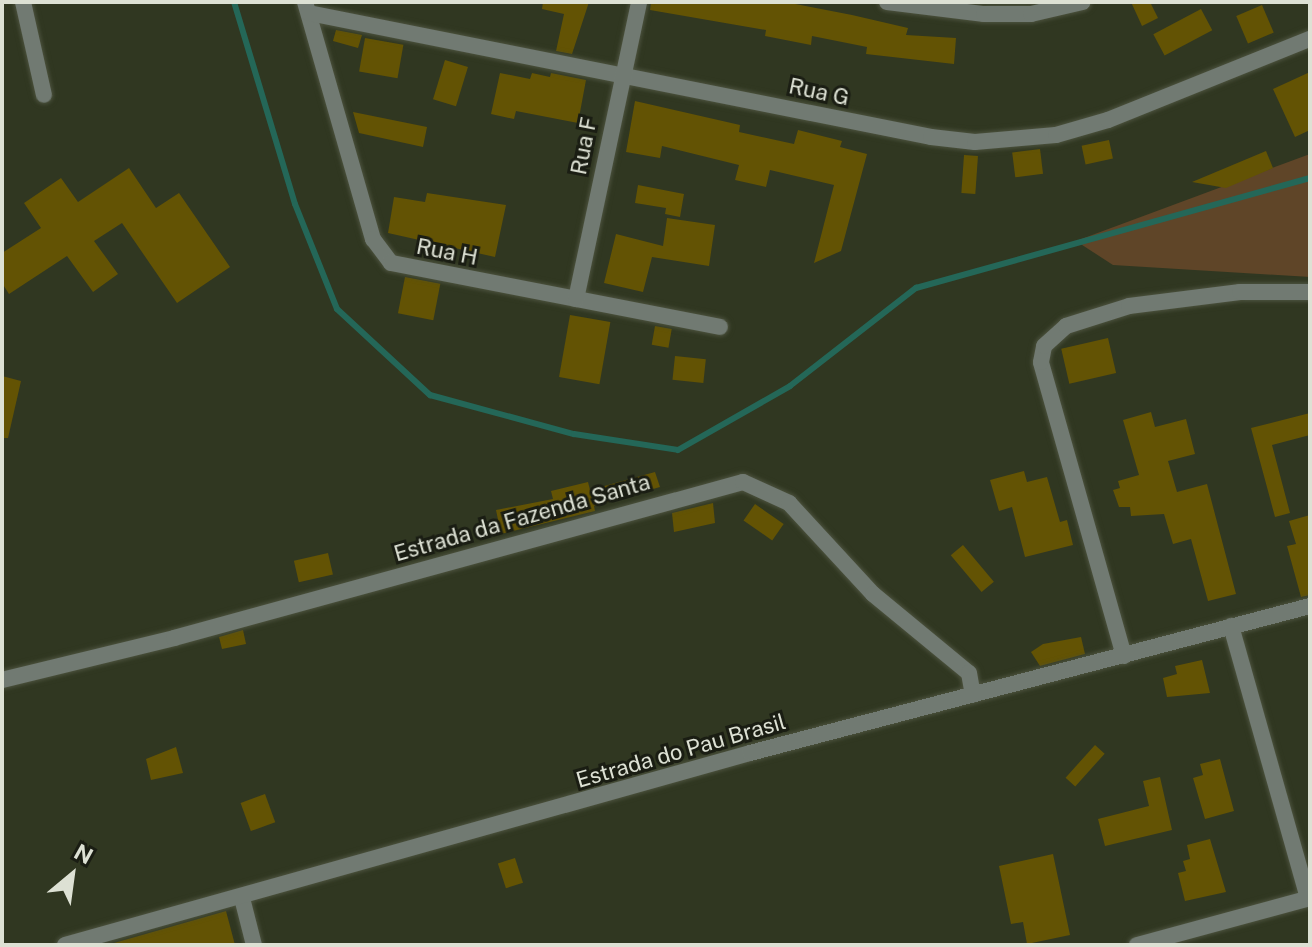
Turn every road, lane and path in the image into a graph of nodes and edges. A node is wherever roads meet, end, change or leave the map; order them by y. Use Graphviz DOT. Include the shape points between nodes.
graph roads {
  1 [pos="23,2"];
  2 [pos="639,2"];
  3 [pos="887,2"];
  4 [pos="1083,2"];
  5 [pos="307,7"];
  6 [pos="1310,39"];
  7 [pos="621,73"];
  8 [pos="44,95"];
  9 [pos="1310,292"];
  10 [pos="576,299"];
  11 [pos="720,327"];
  12 [pos="1310,606"];
  13 [pos="1231,626"];
  14 [pos="1124,656"];
  15 [pos="2,680"];
  16 [pos="973,695"];
  17 [pos="242,898"];
  18 [pos="1309,898"];
  19 [pos="65,945"];
  20 [pos="254,945"];
  21 [pos="1137,945"];
  1 -- 8 [label="street"];
  2 -- 7 [label="street, Rua F"];
  3 -- 4 [label="street" via="984,14 1031,14"];
  5 -- 7 [label="street, Rua G"];
  5 -- 10 [label="street, Rua H" via="381,254 412,268"];
  6 -- 7 [label="street, Rua G" via="1108,120 1021,140 931,137"];
  7 -- 10 [label="street, Rua F"];
  9 -- 14 [label="street" via="1240,292 1129,306 1066,326 1044,346 1041,362"];
  10 -- 11 [label="street, Rua H"];
  12 -- 13 [label="street, Estrada do Pau Brasil"];
  13 -- 14 [label="street, Estrada do Pau Brasil"];
  13 -- 18 [label="street"];
  14 -- 16 [label="street, Estrada do Pau Brasil"];
  15 -- 16 [label="street, Estrada da Fazenda Santa" via="743,482 789,503 873,594 969,673"];
  16 -- 17 [label="street, Estrada do Pau Brasil"];
  17 -- 19 [label="street, Estrada do Pau Brasil"];
  17 -- 20 [label="street"];
  18 -- 21 [label="street"];
}
